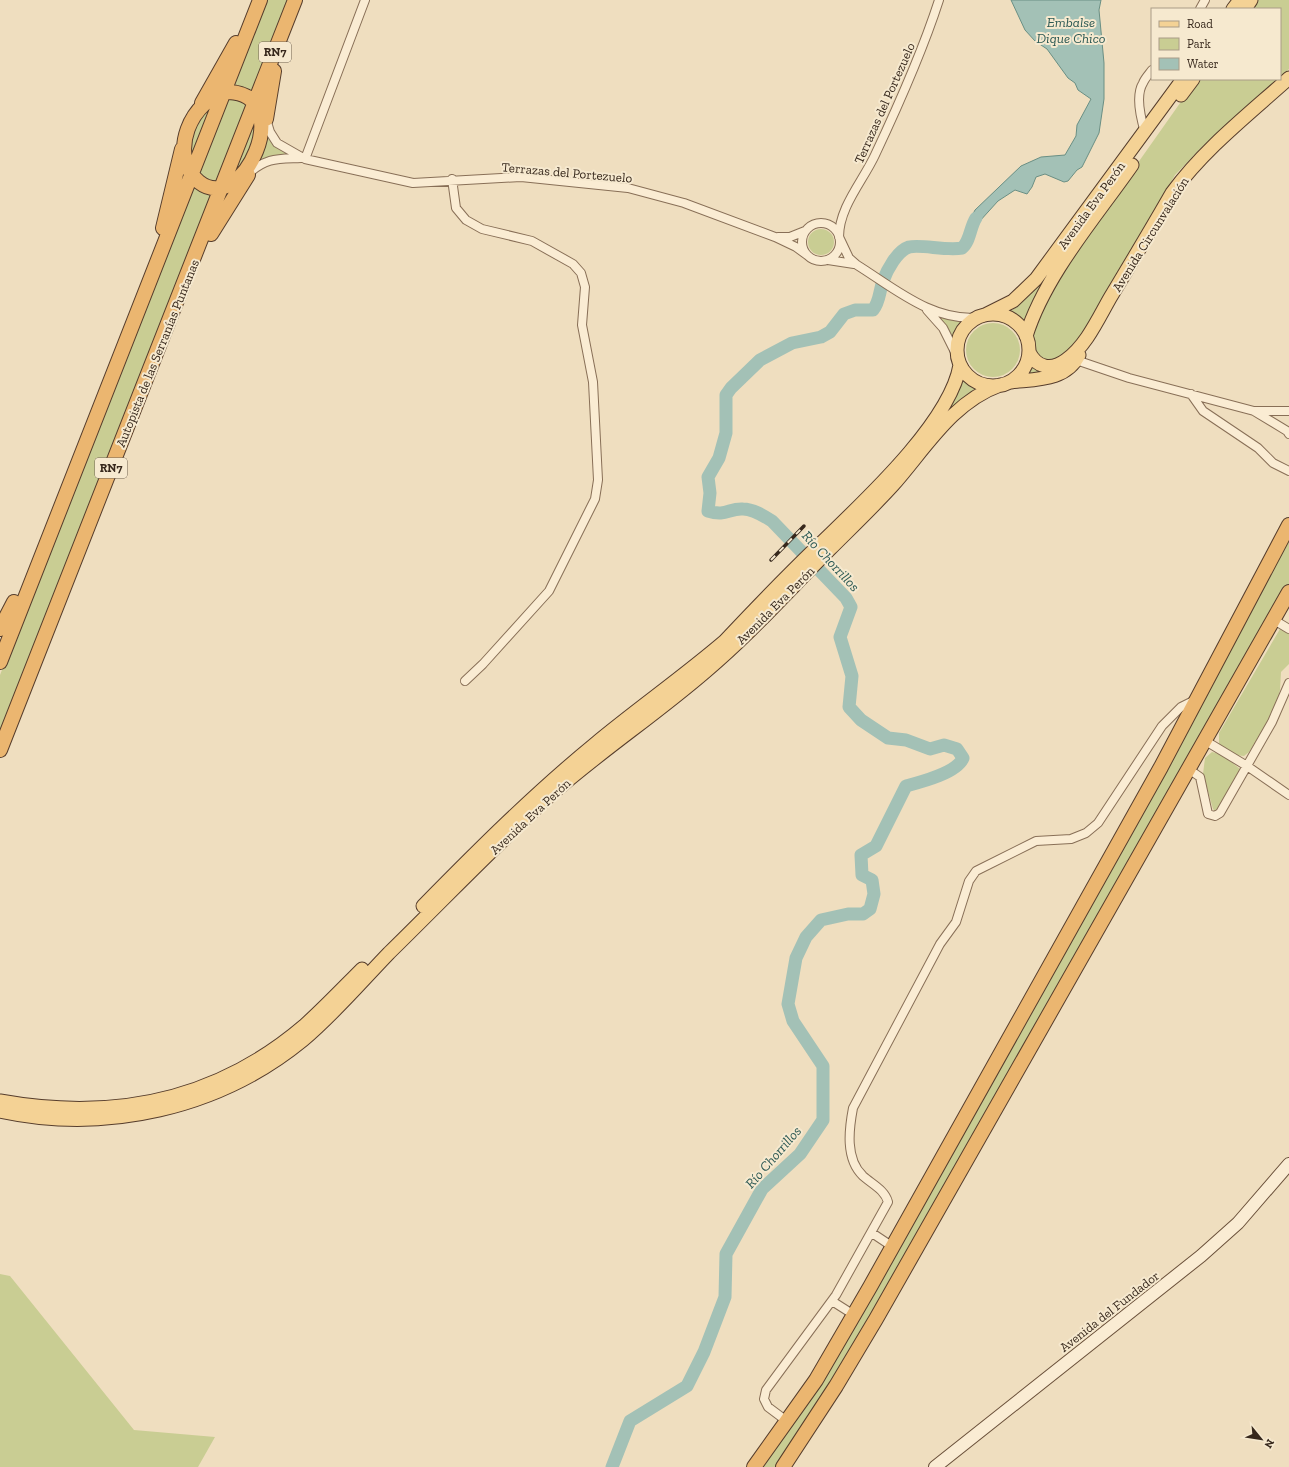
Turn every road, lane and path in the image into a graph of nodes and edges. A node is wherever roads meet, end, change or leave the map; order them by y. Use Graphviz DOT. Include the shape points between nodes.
graph roads {
  1 [pos="295,0"];
  2 [pos="365,0"];
  3 [pos="939,0"];
  4 [pos="1240,0"];
  5 [pos="1252,0"];
  6 [pos="258,5"];
  7 [pos="1234,8"];
  8 [pos="1246,8"];
  9 [pos="284,29"];
  10 [pos="1151,71"];
  11 [pos="1289,78"];
  12 [pos="1182,80"];
  13 [pos="1192,80"];
  14 [pos="224,93"];
  15 [pos="254,105"];
  16 [pos="196,115"];
  17 [pos="264,119"];
  18 [pos="1145,132"];
  19 [pos="186,137"];
  20 [pos="303,158"];
  21 [pos="247,173"];
  22 [pos="192,174"];
  23 [pos="452,179"];
  24 [pos="222,186"];
  25 [pos="843,213"];
  26 [pos="822,223"];
  27 [pos="805,231"];
  28 [pos="775,237"];
  29 [pos="839,238"];
  30 [pos="807,255"];
  31 [pos="828,260"];
  32 [pos="857,265"];
  33 [pos="154,270"];
  34 [pos="189,272"];
  35 [pos="918,303"];
  36 [pos="982,316"];
  37 [pos="1090,332"];
  38 [pos="1026,336"];
  39 [pos="1029,352"];
  40 [pos="1076,360"];
  41 [pos="959,361"];
  42 [pos="1005,384"];
  43 [pos="1191,394"];
  44 [pos="1254,411"];
  45 [pos="1289,411"];
  46 [pos="1289,434"];
  47 [pos="1289,471"];
  48 [pos="1289,525"];
  49 [pos="831,540"];
  50 [pos="789,582"];
  51 [pos="1289,592"];
  52 [pos="1274,620"];
  53 [pos="1289,629"];
  54 [pos="5,634"];
  55 [pos="43,640"];
  56 [pos="0,656"];
  57 [pos="0,662"];
  58 [pos="465,681"];
  59 [pos="1289,683"];
  60 [pos="1196,699"];
  61 [pos="1204,740"];
  62 [pos="0,750"];
  63 [pos="0,763"];
  64 [pos="1247,766"];
  65 [pos="1187,768"];
  66 [pos="1289,795"];
  67 [pos="0,1101"];
  68 [pos="0,1111"];
  69 [pos="1289,1164"];
  70 [pos="872,1233"];
  71 [pos="892,1247"];
  72 [pos="832,1301"];
  73 [pos="854,1315"];
  74 [pos="788,1422"];
  75 [pos="754,1467"];
  76 [pos="783,1467"];
  77 [pos="935,1467"];
  1 -- 9 [label="highway, Autopista de las Serranías Puntanas / RN7"];
  2 -- 20 [label="street"];
  3 -- 25 [label="street, Terrazas del Portezuelo" via="910,79 866,174"];
  4 -- 7 [label="main road"];
  5 -- 8 [label="main road"];
  6 -- 14 [label="highway, RN7"];
  6 -- 16 [label="highway"];
  9 -- 15 [label="highway, Autopista de las Serranías Puntanas / RN7"];
  9 -- 17 [label="highway"];
  10 -- 18 [label="street" via="1142,84 1139,96"];
  11 -- 37 [label="main road, Avenida Circunvalación" via="1211,148 1184,177"];
  12 -- 18 [label="main road, Avenida Eva Perón"];
  13 -- 38 [label="main road, Avenida Eva Perón" via="1054,276 1040,301"];
  14 -- 15 [label="highway" via="243,95"];
  14 -- 16 [label="highway" via="206,101"];
  14 -- 22 [label="highway, RN7"];
  15 -- 17 [label="highway"];
  15 -- 24 [label="highway, Autopista de las Serranías Puntanas / RN7"];
  16 -- 19 [label="highway"];
  17 -- 20 [label="street, Terrazas del Portezuelo" via="274,140"];
  17 -- 21 [label="highway"];
  18 -- 36 [label="main road, Avenida Eva Perón" via="1036,279 1013,301"];
  19 -- 22 [label="highway" via="184,154"];
  19 -- 33 [label="highway"];
  20 -- 21 [label="street, Terrazas del Portezuelo" via="270,160"];
  20 -- 23 [label="street, Terrazas del Portezuelo" via="404,182"];
  21 -- 24 [label="highway"];
  21 -- 34 [label="highway"];
  22 -- 24 [label="highway" via="205,185"];
  22 -- 33 [label="highway, RN7"];
  23 -- 28 [label="street, Terrazas del Portezuelo" via="521,177 628,188 668,197"];
  23 -- 58 [label="street" via="456,208 466,220 488,231 532,241 573,264 581,273 585,287 582,326 594,392 598,480 595,499 548,591"];
  24 -- 34 [label="highway, Autopista de las Serranías Puntanas / RN7"];
  25 -- 26 [label="street, Terrazas del Portezuelo"];
  25 -- 29 [label="street, Terrazas del Portezuelo"];
  26 -- 27 [label="street, Terrazas del Portezuelo" via="815,224"];
  26 -- 29 [label="street, Terrazas del Portezuelo" via="834,228"];
  27 -- 28 [label="street, Terrazas del Portezuelo" via="790,237"];
  27 -- 30 [label="street" via="802,244"];
  28 -- 30 [label="street, Terrazas del Portezuelo"];
  29 -- 31 [label="street, Terrazas del Portezuelo" via="837,252"];
  29 -- 32 [label="street, Terrazas del Portezuelo"];
  30 -- 31 [label="street, Terrazas del Portezuelo" via="817,261"];
  31 -- 32 [label="street, Terrazas del Portezuelo"];
  32 -- 35 [label="street, Terrazas del Portezuelo"];
  33 -- 54 [label="highway, RN7" via="97,415"];
  34 -- 55 [label="highway, Autopista de las Serranías Puntanas / RN7"];
  35 -- 36 [label="street, Terrazas del Portezuelo" via="962,318"];
  35 -- 41 [label="street, Terrazas del Portezuelo" via="938,321"];
  36 -- 38 [label="main road" via="1002,315 1020,327"];
  36 -- 41 [label="main road" via="966,326 961,333 957,350"];
  37 -- 39 [label="main road, Avenida Circunvalación" via="1072,355 1053,366 1038,364"];
  37 -- 40 [label="main road, Avenida Circunvalación"];
  38 -- 39 [label="main road"];
  39 -- 42 [label="main road" via="1022,372"];
  40 -- 42 [label="main road, Avenida Circunvalación" via="1062,374"];
  40 -- 43 [label="street" via="1129,378"];
  41 -- 42 [label="main road" via="968,376 980,384"];
  41 -- 49 [label="main road, Avenida Eva Perón" via="953,390 936,419"];
  42 -- 49 [label="main road, Avenida Eva Perón" via="975,396 957,410 891,487"];
  43 -- 44 [label="street"];
  43 -- 47 [label="street" via="1203,411 1258,448 1273,463"];
  44 -- 45 [label="street"];
  44 -- 46 [label="street"];
  48 -- 60 [label="highway"];
  49 -- 50 [label="main road, Avenida Eva Perón"];
  50 -- 67 [label="main road, Avenida Eva Perón" via="703,660 594,744 482,847 304,1026 261,1057 201,1088 120,1107 59,1109"];
  50 -- 68 [label="main road, Avenida Eva Perón" via="738,643 706,672 547,799 452,890 320,1024 281,1057 208,1096 150,1113 80,1121 43,1119"];
  51 -- 52 [label="highway"];
  52 -- 53 [label="street"];
  52 -- 61 [label="highway"];
  54 -- 56 [label="highway"];
  54 -- 57 [label="highway, RN7"];
  55 -- 62 [label="highway, Autopista de las Serranías Puntanas / RN7"];
  55 -- 63 [label="highway"];
  59 -- 64 [label="street" via="1272,722"];
  60 -- 70 [label="street" via="1181,707 1162,726 1098,824 1086,833 1071,839 1036,841 1022,847 976,871 969,881 956,922 940,944 853,1108 850,1140 854,1164 862,1175 886,1195 888,1202"];
  60 -- 71 [label="highway" via="1124,834"];
  61 -- 64 [label="street"];
  61 -- 65 [label="highway"];
  64 -- 65 [label="street" via="1220,813 1215,816 1208,814 1200,777"];
  64 -- 66 [label="street"];
  65 -- 76 [label="highway" via="876,1319"];
  69 -- 77 [label="main road, Avenida del Fundador" via="1238,1223 1201,1256"];
  70 -- 71 [label="street"];
  70 -- 72 [label="street"];
  71 -- 73 [label="highway"];
  72 -- 73 [label="street"];
  72 -- 74 [label="street" via="766,1390 764,1399 768,1407"];
  73 -- 74 [label="highway"];
  74 -- 75 [label="highway"];
}
